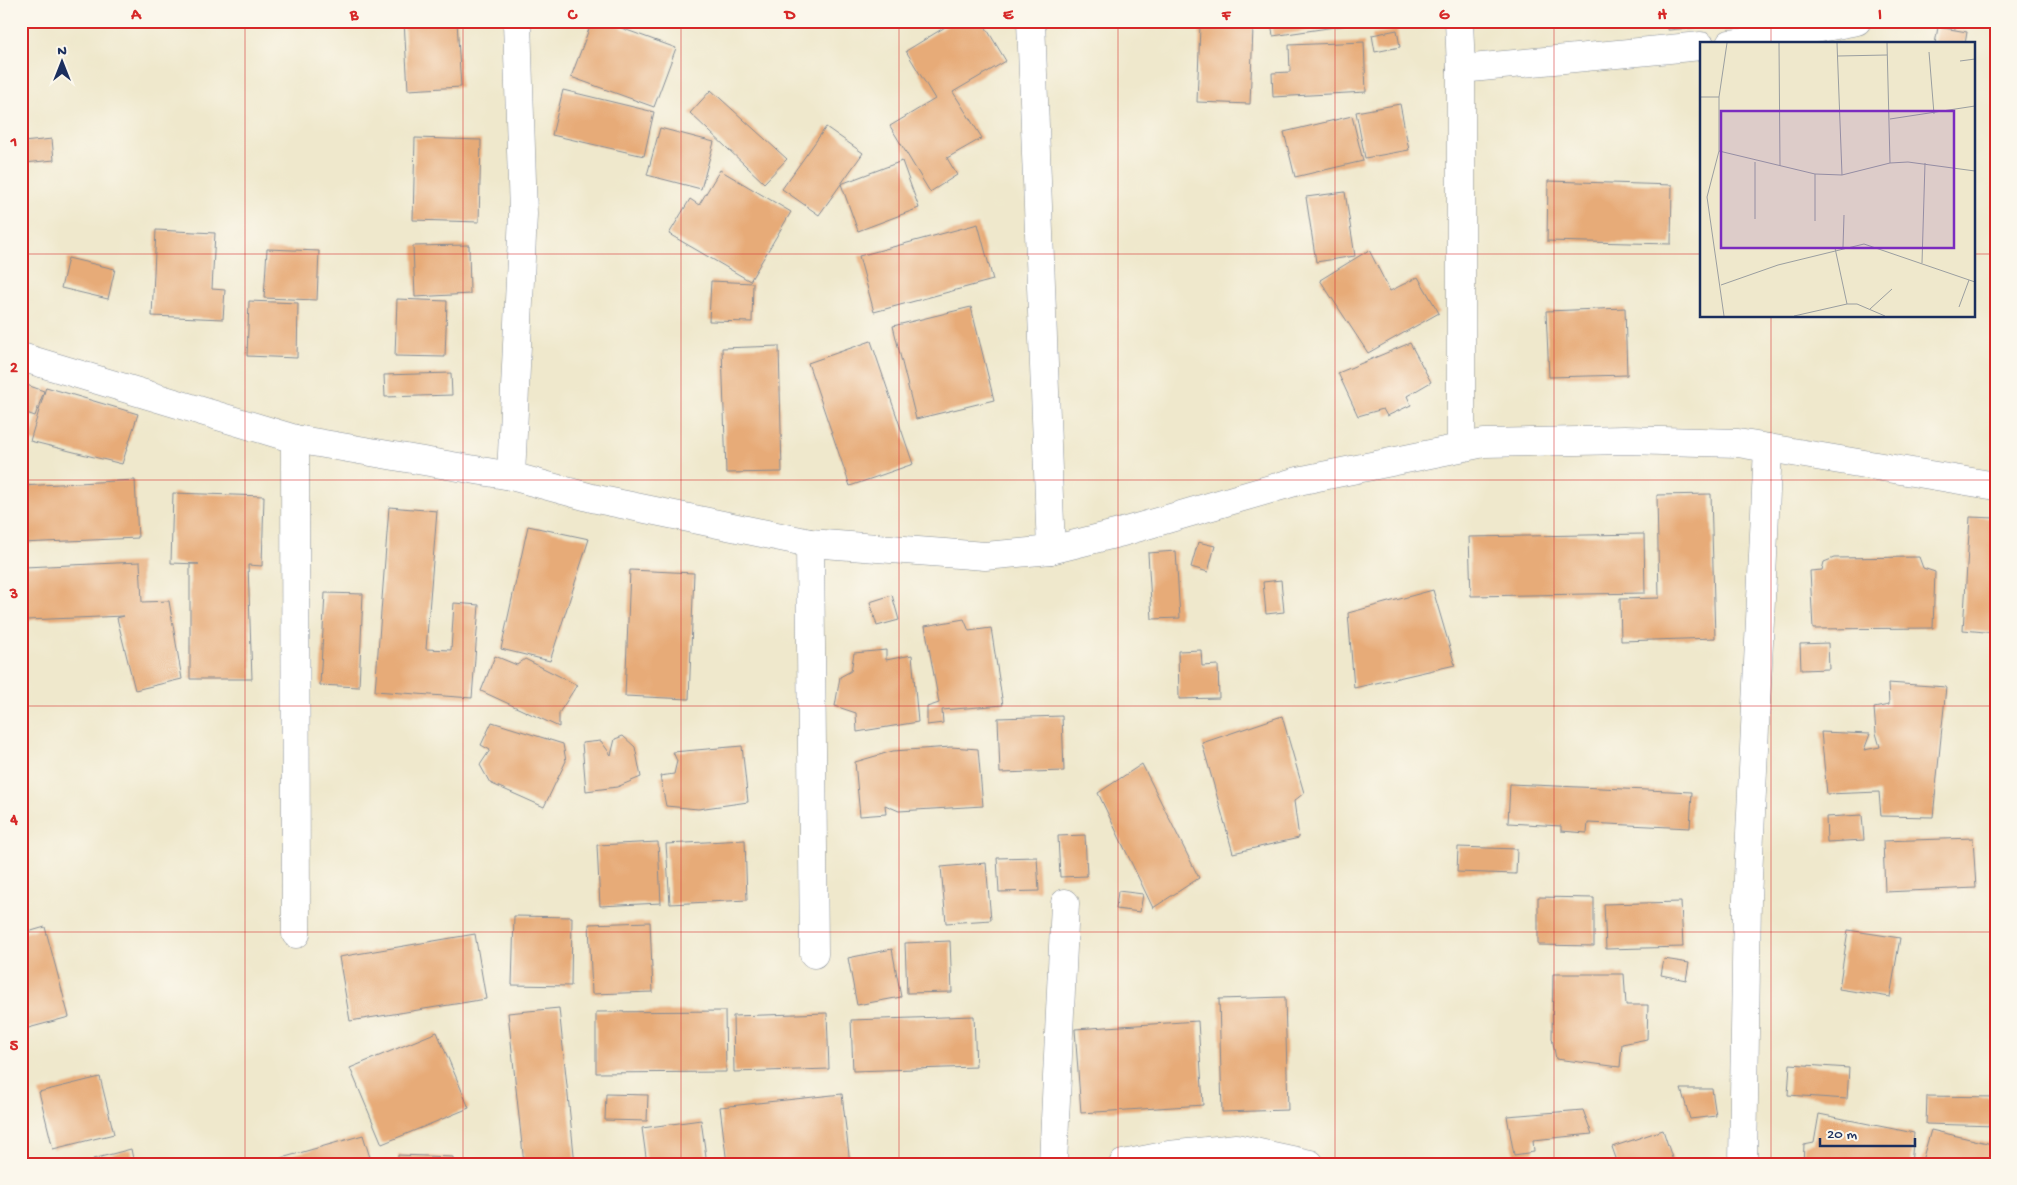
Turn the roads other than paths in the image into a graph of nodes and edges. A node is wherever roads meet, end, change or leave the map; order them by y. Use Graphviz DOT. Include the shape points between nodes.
graph roads {
  1 [pos="517,21"];
  2 [pos="1031,21"];
  3 [pos="1459,21"];
  4 [pos="1848,22"];
  5 [pos="1747,42"];
  6 [pos="1700,46"];
  7 [pos="1461,69"];
  8 [pos="21,357"];
  9 [pos="295,439"];
  10 [pos="1461,447"];
  11 [pos="1768,448"];
  12 [pos="512,476"];
  13 [pos="1996,486"];
  14 [pos="810,543"];
  15 [pos="1051,550"];
  16 [pos="1065,903"];
  17 [pos="296,934"];
  18 [pos="814,954"];
  19 [pos="1053,1164"];
  20 [pos="1123,1164"];
  21 [pos="1310,1164"];
  22 [pos="1743,1164"];
  1 -- 12 [label="street" via="523,214"];
  2 -- 15 [label="street"];
  3 -- 7 [label="street"];
  4 -- 5 [label="street"];
  6 -- 7 [label="street"];
  7 -- 10 [label="street"];
  8 -- 9 [label="street"];
  9 -- 12 [label="street"];
  9 -- 17 [label="street"];
  10 -- 11 [label="street" via="1484,443 1625,440 1738,443"];
  10 -- 15 [label="street" via="1298,481"];
  11 -- 13 [label="street"];
  11 -- 22 [label="street" via="1747,899"];
  12 -- 14 [label="street" via="592,498"];
  14 -- 15 [label="street" via="986,556"];
  14 -- 18 [label="street"];
  16 -- 19 [label="street"];
  20 -- 21 [label="street" via="1168,1154 1236,1148"];
}
